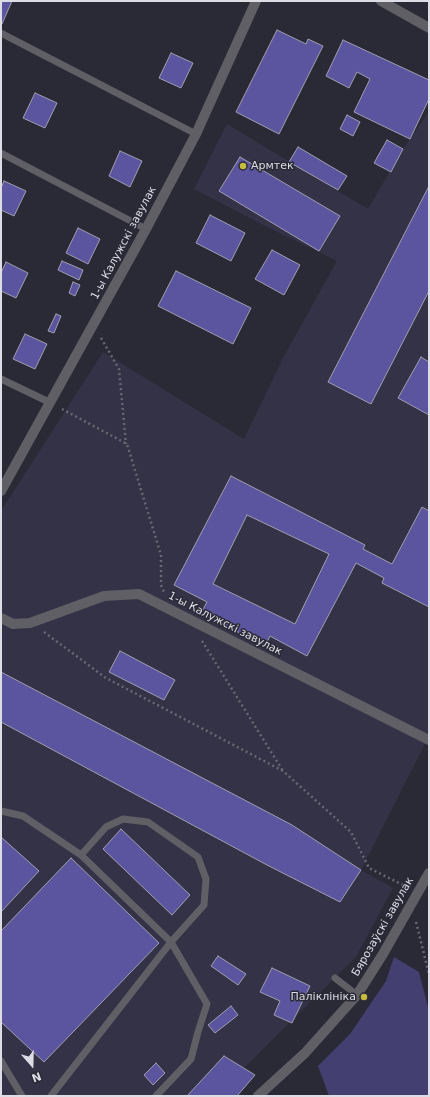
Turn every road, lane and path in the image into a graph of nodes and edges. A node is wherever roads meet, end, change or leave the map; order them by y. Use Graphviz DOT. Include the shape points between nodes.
graph roads {
  1 [pos="256,1"];
  2 [pos="381,1"];
  3 [pos="429,28"];
  4 [pos="1,33"];
  5 [pos="196,134"];
  6 [pos="1,153"];
  7 [pos="146,229"];
  8 [pos="93,325"];
  9 [pos="1,379"];
  10 [pos="51,403"];
  11 [pos="126,444"];
  12 [pos="1,491"];
  13 [pos="172,610"];
  14 [pos="1,618"];
  15 [pos="30,623"];
  16 [pos="200,638"];
  17 [pos="429,740"];
  18 [pos="283,771"];
  19 [pos="1,811"];
  20 [pos="81,855"];
  21 [pos="429,872"];
  22 [pos="418,893"];
  23 [pos="412,904"];
  24 [pos="171,942"];
  25 [pos="429,974"];
  26 [pos="335,978"];
  27 [pos="357,995"];
  28 [pos="1,1061"];
  29 [pos="22,1096"];
  30 [pos="51,1096"];
  31 [pos="156,1096"];
  32 [pos="258,1096"];
  1 -- 5 [label="street, 1-ы Калужскі завулак"];
  2 -- 3 [label="street"];
  4 -- 5 [label="lane"];
  5 -- 7 [label="street, 1-ы Калужскі завулак"];
  6 -- 7 [label="lane"];
  7 -- 8 [label="street, 1-ы Калужскі завулак"];
  8 -- 10 [label="street, 1-ы Калужскі завулак"];
  8 -- 11 [label="path" via="119,369"];
  9 -- 10 [label="lane"];
  10 -- 11 [label="path"];
  10 -- 12 [label="street, 1-ы Калужскі завулак"];
  11 -- 13 [label="path" via="161,555 161,585"];
  13 -- 15 [label="street, 1-ы Калужскі завулак" via="139,594 124,594 104,596"];
  13 -- 17 [label="street, 1-ы Калужскі завулак"];
  14 -- 15 [label="street, 1-ы Калужскі завулак" via="13,624"];
  15 -- 18 [label="path" via="106,678"];
  16 -- 18 [label="path"];
  18 -- 22 [label="path" via="351,832 368,868"];
  19 -- 20 [label="lane" via="23,816"];
  20 -- 24 [label="lane"];
  20 -- 24 [label="lane" via="106,827 123,819 148,822 198,856 206,879 204,905"];
  21 -- 22 [label="street, Бярозаўскі завулак"];
  22 -- 23 [label="street, Бярозаўскі завулак"];
  23 -- 25 [label="path"];
  23 -- 27 [label="street, Бярозаўскі завулак"];
  24 -- 30 [label="lane"];
  24 -- 31 [label="lane" via="207,1004 191,1059"];
  26 -- 27 [label="lane"];
  27 -- 32 [label="street, Бярозаўскі завулак" via="305,1053"];
  28 -- 29 [label="lane"];
}
